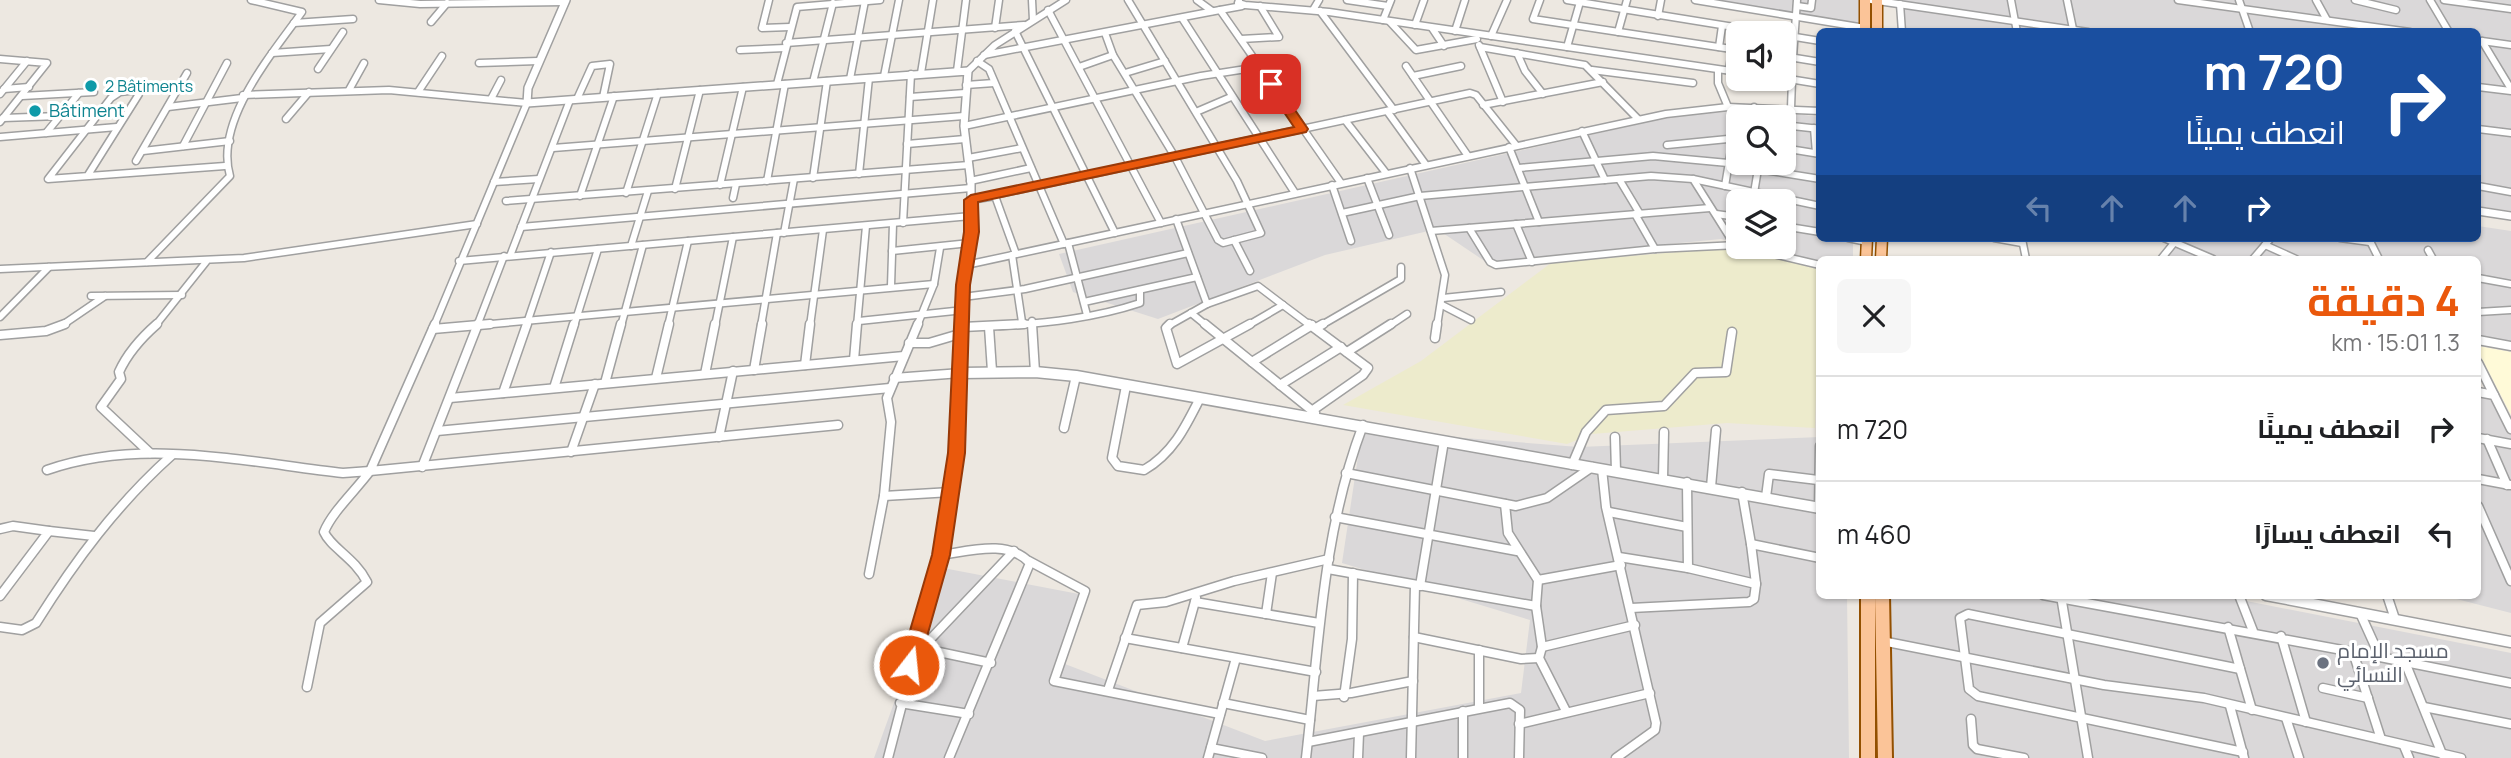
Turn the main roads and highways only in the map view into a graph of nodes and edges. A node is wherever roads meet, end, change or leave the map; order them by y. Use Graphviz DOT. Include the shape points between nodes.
graph roads {
  1 [pos="1868,0"];
  2 [pos="1877,0"];
  3 [pos="1865,28"];
  4 [pos="1877,28"];
  5 [pos="1868,599"];
  6 [pos="1882,599"];
  7 [pos="1868,758"];
  8 [pos="1885,758"];
  1 -- 3 [label="main road"];
  2 -- 4 [label="main road"];
  5 -- 7 [label="main road"];
  6 -- 8 [label="main road"];
}
